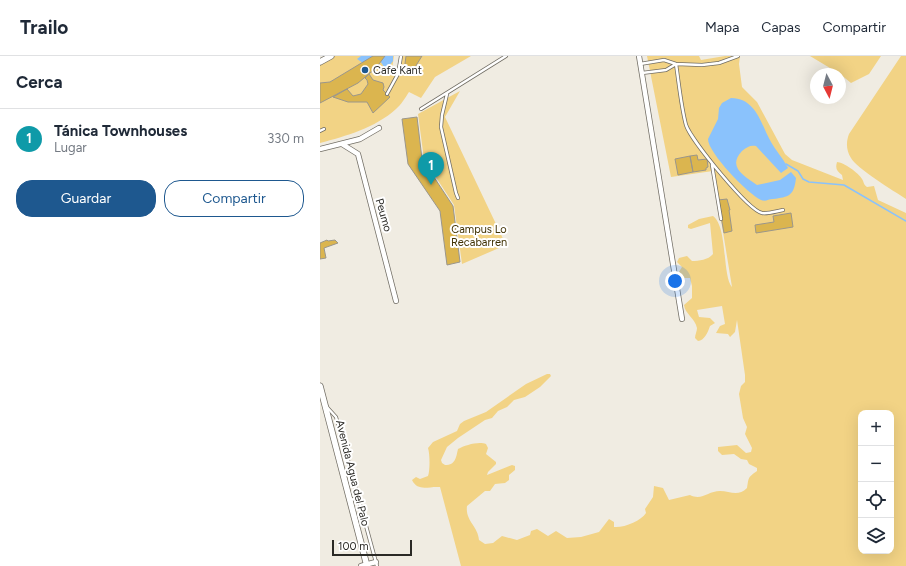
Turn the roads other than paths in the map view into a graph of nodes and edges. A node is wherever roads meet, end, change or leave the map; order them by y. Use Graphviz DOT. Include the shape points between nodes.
graph roads {
  1 [pos="331,56"];
  2 [pos="401,56"];
  3 [pos="506,56"];
  4 [pos="638,56"];
  5 [pos="738,56"];
  6 [pos="320,62"];
  7 [pos="640,64"];
  8 [pos="676,64"];
  9 [pos="641,73"];
  10 [pos="387,94"];
  11 [pos="447,94"];
  12 [pos="421,109"];
  13 [pos="379,128"];
  14 [pos="342,144"];
  15 [pos="320,149"];
  16 [pos="712,164"];
  17 [pos="458,198"];
  18 [pos="783,210"];
  19 [pos="721,220"];
  20 [pos="396,301"];
  21 [pos="682,319"];
  22 [pos="320,386"];
  23 [pos="321,397"];
  24 [pos="325,405"];
  25 [pos="358,498"];
  26 [pos="350,500"];
  27 [pos="376,564"];
  28 [pos="365,566"];
  1 -- 6 [label="street"];
  2 -- 10 [label="lane" via="397,76"];
  3 -- 11 [label="lane"];
  4 -- 7 [label="street"];
  5 -- 8 [label="lane" via="719,63"];
  7 -- 8 [label="lane" via="664,60"];
  7 -- 9 [label="street"];
  8 -- 9 [label="lane" via="666,70"];
  8 -- 16 [label="lane" via="686,125"];
  9 -- 21 [label="street"];
  11 -- 12 [label="lane"];
  11 -- 17 [label="lane" via="441,127"];
  13 -- 14 [label="street" via="360,139"];
  14 -- 15 [label="street"];
  14 -- 20 [label="street, Peumo" via="358,154"];
  16 -- 18 [label="lane" via="753,208 762,213"];
  16 -- 19 [label="lane"];
  22 -- 23 [label="street, Avenida Agua del Palo"];
  23 -- 24 [label="street, Avenida Agua del Palo"];
  24 -- 25 [label="lane" via="336,417"];
  24 -- 26 [label="street, Avenida Agua del Palo"];
  25 -- 26 [label="lane"];
  25 -- 27 [label="lane"];
  26 -- 28 [label="street, Avenida Agua del Palo"];
  27 -- 28 [label="street"];
}
